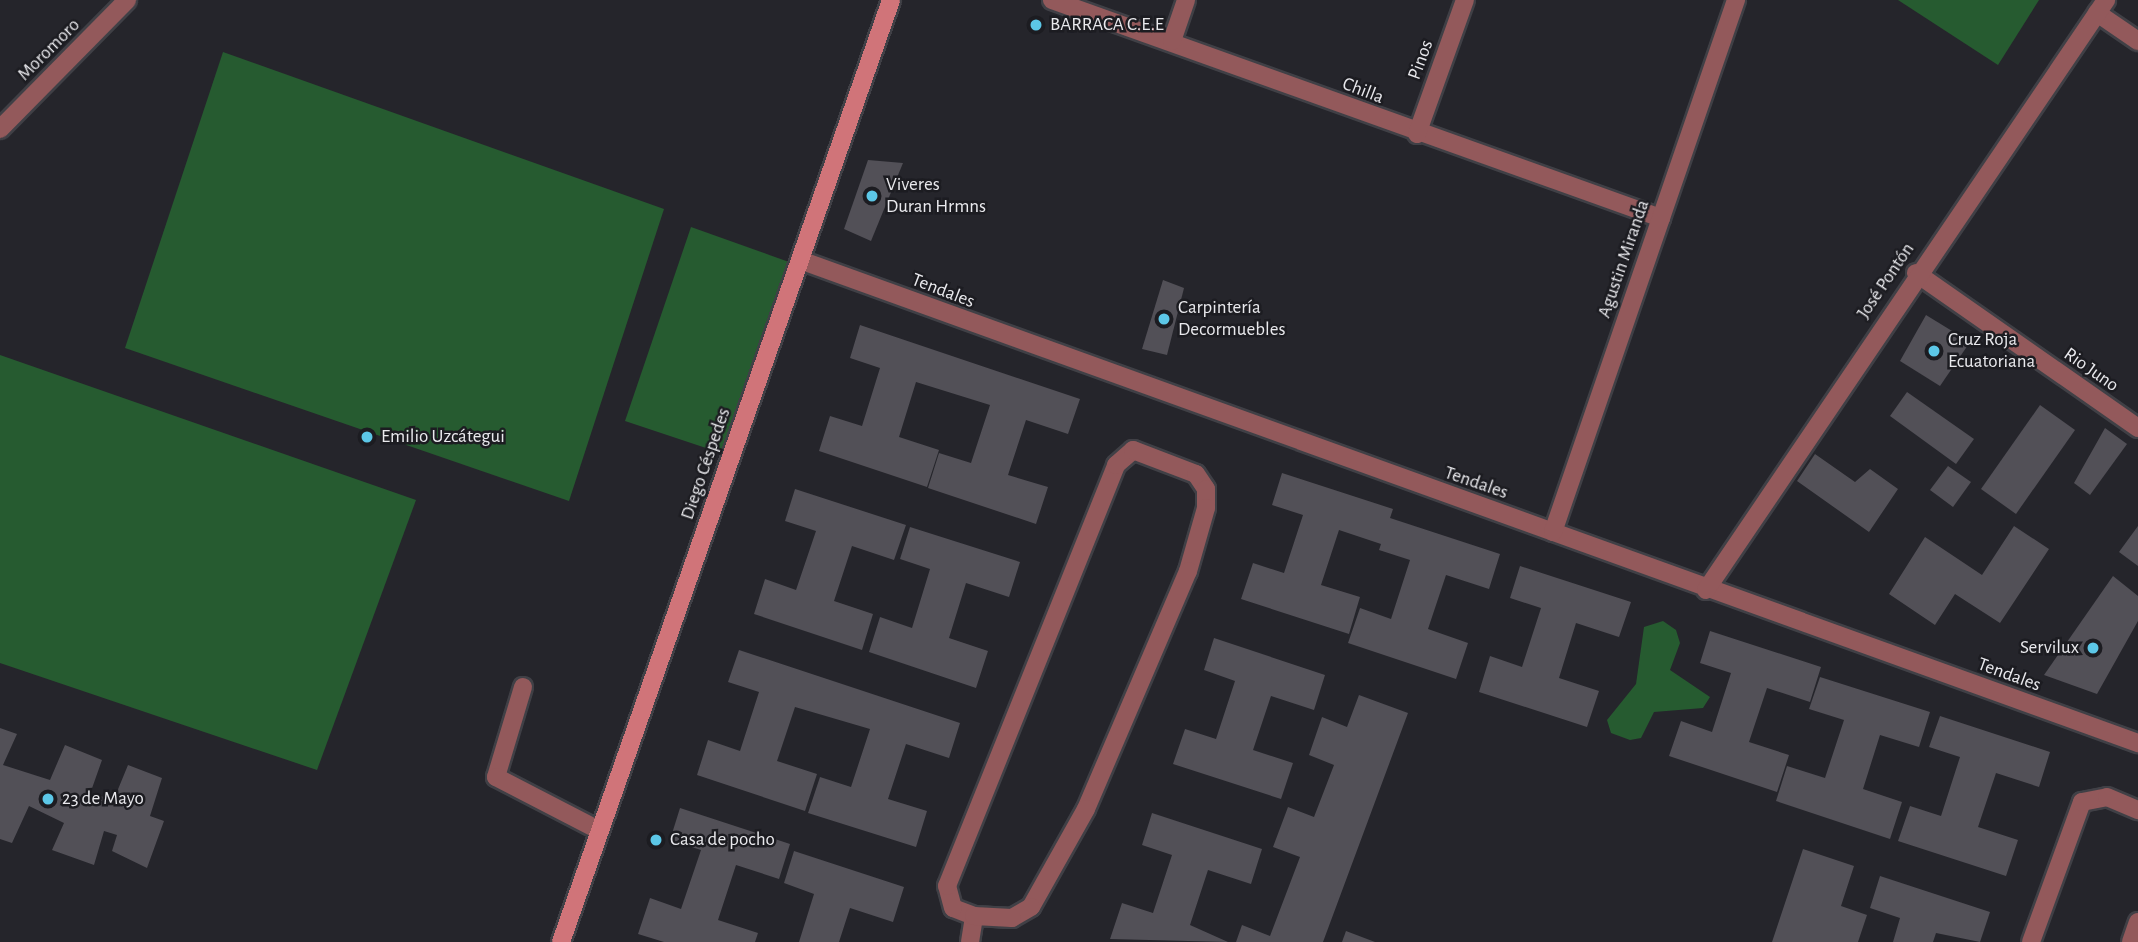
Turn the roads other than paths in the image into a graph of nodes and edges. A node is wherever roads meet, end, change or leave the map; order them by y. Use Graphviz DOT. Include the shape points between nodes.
graph roads {
  1 [pos="127,0"];
  2 [pos="891,0"];
  3 [pos="1052,0"];
  4 [pos="1186,0"];
  5 [pos="1465,0"];
  6 [pos="1736,0"];
  7 [pos="2101,6"];
  8 [pos="1172,41"];
  9 [pos="2138,41"];
  10 [pos="0,129"];
  11 [pos="1417,134"];
  12 [pos="1661,218"];
  13 [pos="800,260"];
  14 [pos="1916,273"];
  15 [pos="2138,428"];
  16 [pos="1553,532"];
  17 [pos="1706,590"];
  18 [pos="523,687"];
  19 [pos="2138,743"];
  20 [pos="2138,810"];
  21 [pos="600,831"];
  22 [pos="974,916"];
  23 [pos="2138,922"];
  24 [pos="561,942"];
  25 [pos="970,942"];
  26 [pos="2031,942"];
  27 [pos="2131,942"];
  1 -- 10 [label="street, Moromoro"];
  2 -- 13 [label="street, Diego Céspedes"];
  3 -- 8 [label="street, Chilla"];
  4 -- 8 [label="street"];
  5 -- 11 [label="street, Pinos"];
  6 -- 12 [label="street, Agustin Miranda"];
  7 -- 9 [label="street"];
  7 -- 14 [label="street, José Pontón"];
  8 -- 11 [label="street, Chilla"];
  11 -- 12 [label="street, Chilla"];
  12 -- 16 [label="street, Agustin Miranda"];
  13 -- 16 [label="street, Tendales"];
  13 -- 21 [label="street, Diego Céspedes"];
  14 -- 15 [label="street, Rio Juno"];
  14 -- 17 [label="street, José Pontón"];
  16 -- 17 [label="street, Tendales"];
  17 -- 19 [label="street, Tendales"];
  18 -- 21 [label="street" via="496,777"];
  20 -- 26 [label="street" via="2107,797 2082,802"];
  21 -- 24 [label="street, Diego Céspedes"];
  22 -- 22 [label="street" via="1012,918 1031,907 1086,808 1188,570 1206,508 1206,489 1196,474 1133,450 1116,465 947,886 953,908"];
  22 -- 25 [label="street"];
  23 -- 27 [label="street"];
}
